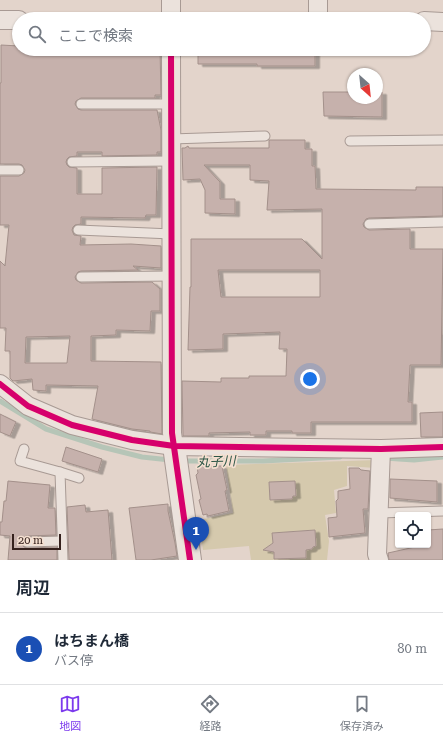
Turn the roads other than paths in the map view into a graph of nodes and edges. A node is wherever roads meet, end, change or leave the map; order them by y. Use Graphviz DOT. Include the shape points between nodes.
graph roads {
  1 [pos="171,0"];
  2 [pos="318,0"];
  3 [pos="171,12"];
  4 [pos="318,12"];
  5 [pos="0,20"];
  6 [pos="12,20"];
  7 [pos="431,21"];
  8 [pos="443,22"];
  9 [pos="171,56"];
  10 [pos="81,104"];
  11 [pos="171,104"];
  12 [pos="264,136"];
  13 [pos="171,139"];
  14 [pos="443,140"];
  15 [pos="350,141"];
  16 [pos="72,162"];
  17 [pos="171,162"];
  18 [pos="0,170"];
  19 [pos="19,170"];
  20 [pos="443,222"];
  21 [pos="369,224"];
  22 [pos="78,230"];
  23 [pos="172,234"];
  24 [pos="172,276"];
  25 [pos="81,277"];
  26 [pos="0,384"];
  27 [pos="443,447"];
  28 [pos="24,449"];
  29 [pos="381,453"];
  30 [pos="175,455"];
  31 [pos="60,472"];
  32 [pos="79,478"];
  33 [pos="443,511"];
  34 [pos="379,514"];
  35 [pos="62,541"];
  36 [pos="27,542"];
  37 [pos="63,560"];
  38 [pos="190,560"];
  39 [pos="379,560"];
  1 -- 3 [label="street"];
  2 -- 4 [label="street"];
  5 -- 6 [label="street"];
  7 -- 8 [label="street"];
  9 -- 11 [label="street"];
  10 -- 11 [label="lane"];
  11 -- 13 [label="street"];
  12 -- 13 [label="lane"];
  13 -- 17 [label="street"];
  14 -- 15 [label="lane"];
  16 -- 17 [label="lane"];
  17 -- 23 [label="street"];
  18 -- 19 [label="lane"];
  20 -- 21 [label="lane"];
  22 -- 23 [label="lane"];
  23 -- 24 [label="street"];
  24 -- 25 [label="lane"];
  24 -- 30 [label="street" via="172,433"];
  26 -- 30 [label="street" via="28,406 72,425 132,440"];
  27 -- 29 [label="street"];
  28 -- 31 [label="lane" via="20,461"];
  29 -- 30 [label="street"];
  29 -- 34 [label="street"];
  30 -- 38 [label="street"];
  31 -- 32 [label="lane"];
  31 -- 35 [label="lane"];
  33 -- 34 [label="lane"];
  34 -- 39 [label="street"];
  35 -- 36 [label="lane"];
  35 -- 37 [label="lane"];
}
